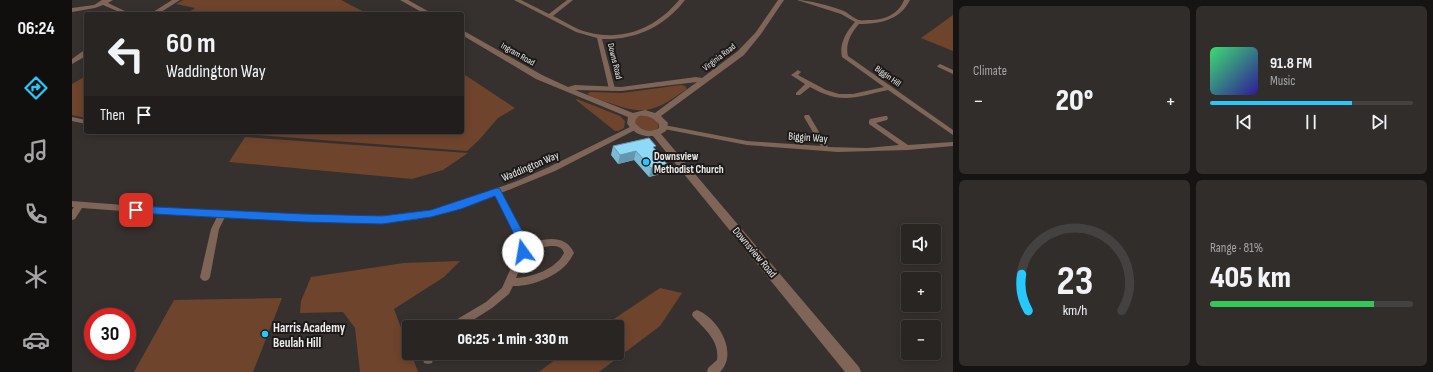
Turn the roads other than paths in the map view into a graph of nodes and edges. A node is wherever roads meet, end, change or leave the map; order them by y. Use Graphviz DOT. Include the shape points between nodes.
graph roads {
  1 [pos="98,0"];
  2 [pos="110,0"];
  3 [pos="177,0"];
  4 [pos="403,0"];
  5 [pos="516,0"];
  6 [pos="570,0"];
  7 [pos="682,0"];
  8 [pos="780,0"];
  9 [pos="800,0"];
  10 [pos="907,0"];
  11 [pos="103,3"];
  12 [pos="72,10"];
  13 [pos="123,12"];
  14 [pos="156,12"];
  15 [pos="426,12"];
  16 [pos="550,16"];
  17 [pos="858,22"];
  18 [pos="464,33"];
  19 [pos="599,36"];
  20 [pos="84,55"];
  21 [pos="74,59"];
  22 [pos="940,66"];
  23 [pos="798,72"];
  24 [pos="953,72"];
  25 [pos="704,81"];
  26 [pos="809,84"];
  27 [pos="889,88"];
  28 [pos="566,89"];
  29 [pos="612,89"];
  30 [pos="798,94"];
  31 [pos="634,116"];
  32 [pos="656,116"];
  33 [pos="807,117"];
  34 [pos="885,118"];
  35 [pos="72,119"];
  36 [pos="84,122"];
  37 [pos="635,128"];
  38 [pos="659,130"];
  39 [pos="953,133"];
  40 [pos="953,144"];
  41 [pos="908,148"];
  42 [pos="826,149"];
  43 [pos="497,192"];
  44 [pos="76,205"];
  45 [pos="222,214"];
  46 [pos="72,217"];
  47 [pos="524,247"];
  48 [pos="205,277"];
  49 [pos="511,282"];
  50 [pos="697,314"];
  51 [pos="463,320"];
  52 [pos="712,372"];
  53 [pos="854,372"];
  1 -- 11 [label="street"];
  2 -- 11 [label="street"];
  3 -- 14 [label="street"];
  4 -- 15 [label="street"];
  5 -- 16 [label="street"];
  6 -- 16 [label="street"];
  7 -- 19 [label="street" via="647,30 621,36"];
  8 -- 25 [label="street, Virginia Road" via="751,43"];
  9 -- 17 [label="street" via="843,13"];
  10 -- 17 [label="street" via="899,12 888,18 875,22"];
  11 -- 12 [label="street"];
  11 -- 13 [label="street"];
  16 -- 19 [label="street" via="585,33"];
  17 -- 27 [label="street, Biggin Hill" via="849,32 844,56"];
  18 -- 28 [label="street, Ingram Road" via="527,71"];
  19 -- 29 [label="street, Downs Road"];
  20 -- 21 [label="street"];
  22 -- 24 [label="street"];
  23 -- 26 [label="street" via="794,75"];
  25 -- 29 [label="street" via="696,78"];
  25 -- 32 [label="street, Virginia Road"];
  26 -- 27 [label="street" via="829,94 841,96"];
  26 -- 30 [label="street"];
  27 -- 39 [label="street, Biggin Hill"];
  28 -- 29 [label="street"];
  28 -- 31 [label="street, Ingram Road"];
  31 -- 32 [label="street" via="645,113"];
  31 -- 37 [label="street" via="631,123"];
  32 -- 38 [label="street, Downsview Road" via="662,120"];
  33 -- 42 [label="street"];
  34 -- 41 [label="street" via="872,121 873,124"];
  35 -- 36 [label="street"];
  37 -- 38 [label="street" via="644,133"];
  37 -- 43 [label="street, Waddington Way" via="552,169"];
  38 -- 42 [label="street, Biggin Way" via="747,143"];
  38 -- 53 [label="street, Downsview Road"];
  40 -- 41 [label="street, Biggin Way"];
  41 -- 42 [label="street, Biggin Way"];
  43 -- 45 [label="street, Waddington Way" via="445,210 397,219 359,220"];
  43 -- 47 [label="street"];
  44 -- 45 [label="street, Waddington Way"];
  44 -- 46 [label="street"];
  45 -- 48 [label="street" via="215,229"];
  47 -- 49 [label="street"];
  47 -- 49 [label="street" via="553,242 566,246 569,253 565,260 541,276 523,283"];
  49 -- 51 [label="street" via="498,298"];
  50 -- 52 [label="street" via="717,336 723,352 722,361"];
}
